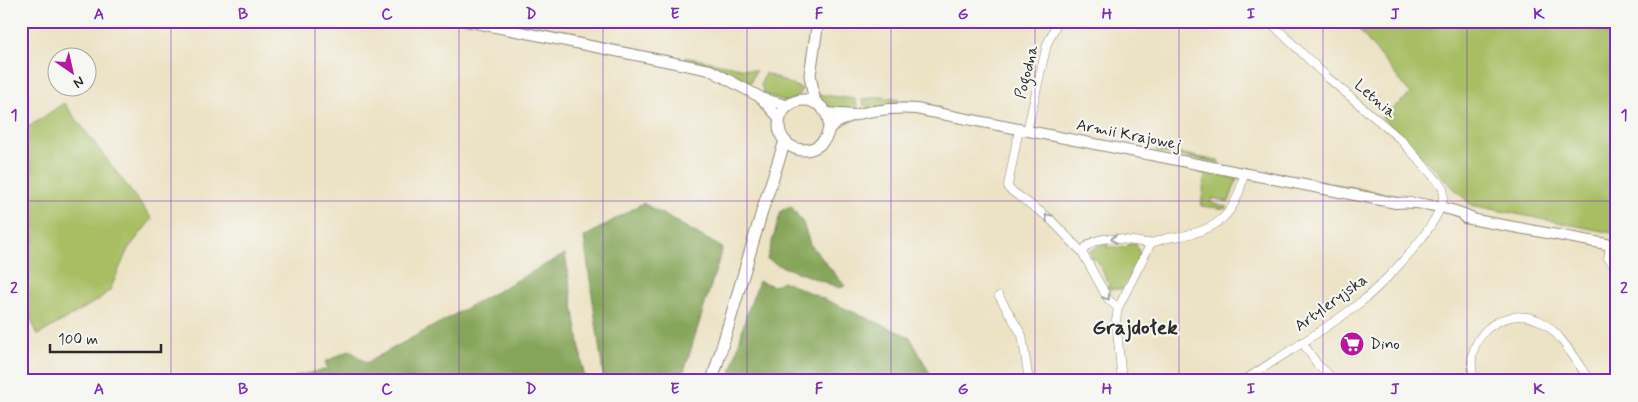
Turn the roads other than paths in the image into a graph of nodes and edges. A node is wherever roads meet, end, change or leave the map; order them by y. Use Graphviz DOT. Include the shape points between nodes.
graph roads {
  1 [pos="466,21"];
  2 [pos="818,21"];
  3 [pos="1058,21"];
  4 [pos="1270,21"];
  5 [pos="810,74"];
  6 [pos="760,97"];
  7 [pos="794,103"];
  8 [pos="815,103"];
  9 [pos="826,113"];
  10 [pos="856,115"];
  11 [pos="780,119"];
  12 [pos="829,129"];
  13 [pos="1023,130"];
  14 [pos="785,141"];
  15 [pos="799,150"];
  16 [pos="1244,173"];
  17 [pos="775,174"];
  18 [pos="1439,211"];
  19 [pos="1151,243"];
  20 [pos="1613,245"];
  21 [pos="1082,252"];
  22 [pos="1617,268"];
  23 [pos="999,296"];
  24 [pos="1118,308"];
  25 [pos="1302,342"];
  26 [pos="712,381"];
  27 [pos="1029,381"];
  28 [pos="1122,381"];
  29 [pos="1243,381"];
  30 [pos="1336,381"];
  31 [pos="1475,381"];
  32 [pos="1590,381"];
  1 -- 6 [label="street" via="710,70"];
  2 -- 5 [label="main road"];
  3 -- 13 [label="street, Pogodna"];
  4 -- 18 [label="street, Letnia" via="1327,77 1400,140 1442,186 1444,194"];
  5 -- 7 [label="main road"];
  5 -- 8 [label="main road"];
  6 -- 7 [label="street"];
  6 -- 11 [label="street"];
  7 -- 8 [label="main road"];
  7 -- 11 [label="main road"];
  8 -- 9 [label="main road"];
  9 -- 10 [label="street, Armii Krajowej"];
  9 -- 12 [label="main road"];
  10 -- 12 [label="street, Armii Krajowej"];
  10 -- 13 [label="street, Armii Krajowej" via="905,108"];
  11 -- 14 [label="main road" via="780,131"];
  12 -- 15 [label="main road" via="818,146"];
  13 -- 16 [label="street, Armii Krajowej"];
  21 -- 13 [label="street, one-way" via="1049,218 1009,189"];
  14 -- 15 [label="main road"];
  14 -- 17 [label="main road"];
  15 -- 17 [label="main road"];
  16 -- 18 [label="street, Armii Krajowej" via="1405,207"];
  16 -- 19 [label="street" via="1233,205 1216,225 1197,233 1162,238"];
  17 -- 26 [label="main road"];
  18 -- 20 [label="street, Armii Krajowej" via="1461,212 1471,217"];
  18 -- 25 [label="street, Artyleryjska" via="1430,228 1380,284"];
  19 -- 21 [label="street, one-way" via="1121,238 1103,240 1086,245"];
  19 -- 24 [label="street"];
  20 -- 22 [label="street" via="1608,258"];
  21 -- 24 [label="street, one-way" via="1108,299"];
  23 -- 27 [label="street" via="1022,335"];
  24 -- 28 [label="street" via="1116,320"];
  25 -- 29 [label="street, Artyleryjska"];
  25 -- 30 [label="street" via="1318,365"];
  31 -- 32 [label="street" via="1473,362 1480,337 1491,324 1517,315 1538,320 1550,328"];
}
